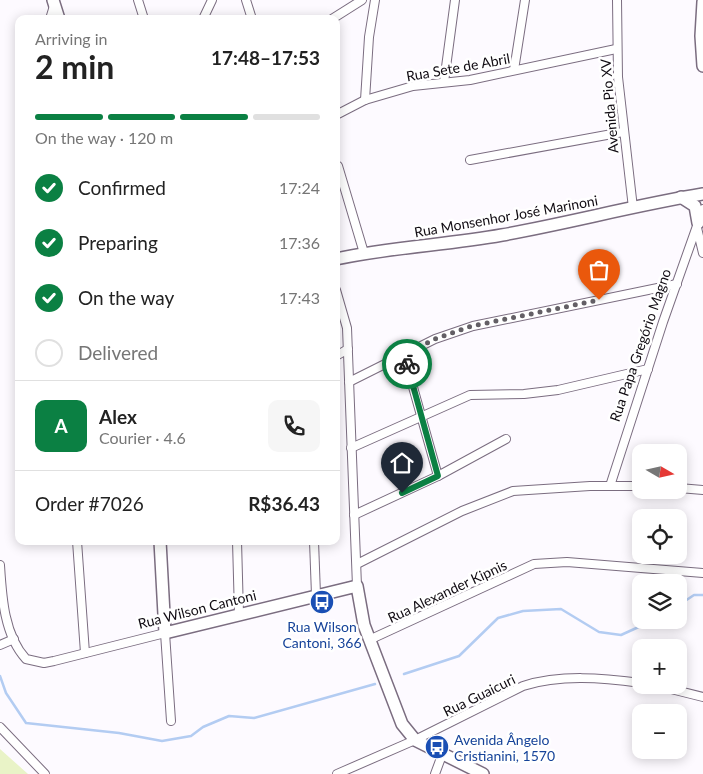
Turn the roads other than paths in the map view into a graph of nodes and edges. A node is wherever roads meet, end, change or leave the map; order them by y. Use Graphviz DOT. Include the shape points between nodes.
graph roads {
  1 [pos="138,0"];
  2 [pos="212,0"];
  3 [pos="246,0"];
  4 [pos="362,0"];
  5 [pos="375,0"];
  6 [pos="455,0"];
  7 [pos="525,0"];
  8 [pos="617,0"];
  9 [pos="54,2"];
  10 [pos="703,2"];
  11 [pos="51,15"];
  12 [pos="58,15"];
  13 [pos="143,15"];
  14 [pos="205,15"];
  15 [pos="251,15"];
  16 [pos="338,15"];
  17 [pos="616,49"];
  18 [pos="703,66"];
  19 [pos="514,70"];
  20 [pos="444,82"];
  21 [pos="365,100"];
  22 [pos="340,113"];
  23 [pos="623,132"];
  24 [pos="470,160"];
  25 [pos="340,173"];
  26 [pos="703,188"];
  27 [pos="703,194"];
  28 [pos="681,197"];
  29 [pos="633,208"];
  30 [pos="700,217"];
  31 [pos="364,253"];
  32 [pos="703,253"];
  33 [pos="340,258"];
  34 [pos="677,284"];
  35 [pos="340,302"];
  36 [pos="348,349"];
  37 [pos="340,354"];
  38 [pos="404,355"];
  39 [pos="648,369"];
  40 [pos="349,382"];
  41 [pos="422,416"];
  42 [pos="506,439"];
  43 [pos="352,448"];
  44 [pos="438,476"];
  45 [pos="610,486"];
  46 [pos="632,486"];
  47 [pos="688,489"];
  48 [pos="703,490"];
  49 [pos="354,515"];
  50 [pos="77,545"];
  51 [pos="160,545"];
  52 [pos="237,545"];
  53 [pos="314,545"];
  54 [pos="357,564"];
  55 [pos="0,565"];
  56 [pos="703,573"];
  57 [pos="357,586"];
  58 [pos="316,595"];
  59 [pos="239,614"];
  60 [pos="165,633"];
  61 [pos="14,639"];
  62 [pos="369,640"];
  63 [pos="0,645"];
  64 [pos="86,653"];
  65 [pos="632,682"];
  66 [pos="687,693"];
  67 [pos="703,697"];
  68 [pos="171,721"];
  69 [pos="0,727"];
  70 [pos="415,740"];
  71 [pos="442,755"];
  72 [pos="44,774"];
  73 [pos="337,774"];
  74 [pos="435,774"];
  75 [pos="483,774"];
  1 -- 13 [label="street"];
  2 -- 14 [label="street"];
  3 -- 15 [label="street"];
  4 -- 16 [label="street"];
  5 -- 21 [label="street"];
  6 -- 20 [label="street"];
  7 -- 19 [label="street"];
  8 -- 17 [label="street, Avenida Pio XV"];
  9 -- 11 [label="street"];
  9 -- 12 [label="street"];
  10 -- 18 [label="street"];
  17 -- 19 [label="street, Rua Sete de Abril"];
  17 -- 23 [label="street, Avenida Pio XV"];
  19 -- 20 [label="street, Rua Sete de Abril"];
  20 -- 21 [label="street, Rua Sete de Abril" via="413,86"];
  21 -- 22 [label="street, Rua Sete de Abril"];
  23 -- 24 [label="street"];
  23 -- 29 [label="street, Avenida Pio XV"];
  25 -- 31 [label="street"];
  26 -- 28 [label="street, Rua Monsenhor José Marinoni"];
  27 -- 28 [label="street, Rua Monsenhor José Marinoni"];
  28 -- 29 [label="street, Rua Monsenhor José Marinoni"];
  28 -- 30 [label="street" via="694,206"];
  29 -- 31 [label="street, Rua Monsenhor José Marinoni" via="468,241"];
  30 -- 32 [label="street"];
  30 -- 34 [label="street, Rua Papa Gregório Magno"];
  31 -- 33 [label="street, Rua Monsenhor José Marinoni"];
  34 -- 38 [label="street" via="472,326 435,339"];
  34 -- 39 [label="street, Rua Papa Gregório Magno"];
  35 -- 36 [label="street"];
  36 -- 37 [label="street"];
  36 -- 40 [label="street"];
  38 -- 40 [label="street"];
  38 -- 41 [label="street"];
  39 -- 41 [label="street" via="558,390 470,395"];
  39 -- 45 [label="street, Rua Papa Gregório Magno"];
  40 -- 43 [label="street"];
  41 -- 43 [label="street"];
  41 -- 44 [label="street"];
  42 -- 44 [label="street"];
  43 -- 49 [label="street"];
  44 -- 49 [label="street"];
  45 -- 46 [label="street"];
  45 -- 54 [label="street" via="514,491 462,511"];
  47 -- 48 [label="street"];
  49 -- 54 [label="street"];
  50 -- 64 [label="street"];
  51 -- 60 [label="street"];
  52 -- 59 [label="street"];
  53 -- 58 [label="street"];
  54 -- 57 [label="street"];
  55 -- 61 [label="street" via="2,593"];
  56 -- 62 [label="street, Rua Alexander Kipnis" via="567,562 534,564"];
  57 -- 58 [label="street, Rua Wilson Cantoni"];
  57 -- 62 [label="street"];
  58 -- 59 [label="street, Rua Wilson Cantoni"];
  59 -- 60 [label="street, Rua Wilson Cantoni"];
  60 -- 64 [label="street, Rua Wilson Cantoni"];
  60 -- 68 [label="street"];
  61 -- 63 [label="street"];
  61 -- 64 [label="street, Rua Wilson Cantoni" via="26,659 44,663"];
  62 -- 70 [label="street" via="402,724"];
  65 -- 70 [label="street, Rua Guaicuri" via="572,679 537,682"];
  66 -- 67 [label="street"];
  69 -- 72 [label="street"];
  70 -- 71 [label="street"];
  70 -- 73 [label="street, Rua Guaicuri"];
  71 -- 74 [label="street"];
  71 -- 75 [label="street"];
}
